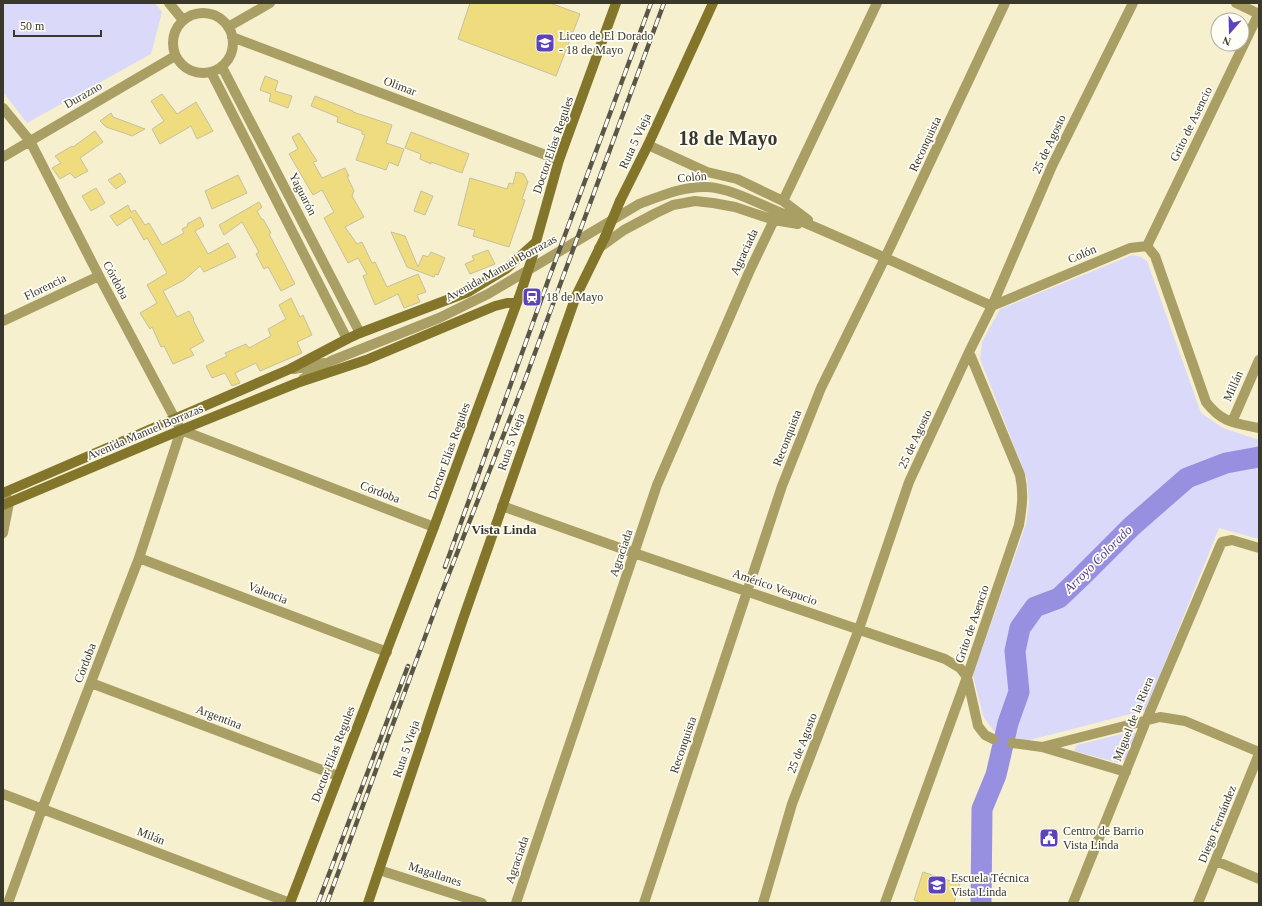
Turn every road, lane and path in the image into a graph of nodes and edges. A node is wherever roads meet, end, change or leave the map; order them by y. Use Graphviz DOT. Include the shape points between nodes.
graph roads {
  1 [pos="169,3"];
  2 [pos="270,3"];
  3 [pos="616,3"];
  4 [pos="713,3"];
  5 [pos="877,3"];
  6 [pos="1006,3"];
  7 [pos="1133,3"];
  8 [pos="1236,3"];
  9 [pos="1259,14"];
  10 [pos="183,20"];
  11 [pos="230,32"];
  12 [pos="175,56"];
  13 [pos="222,67"];
  14 [pos="211,72"];
  15 [pos="3,108"];
  16 [pos="30,141"];
  17 [pos="648,145"];
  18 [pos="3,156"];
  19 [pos="559,160"];
  20 [pos="783,201"];
  21 [pos="774,220"];
  22 [pos="818,228"];
  23 [pos="573,242"];
  24 [pos="535,243"];
  25 [pos="1147,246"];
  26 [pos="599,248"];
  27 [pos="885,258"];
  28 [pos="98,276"];
  29 [pos="516,303"];
  30 [pos="992,306"];
  31 [pos="3,322"];
  32 [pos="360,333"];
  33 [pos="347,339"];
  34 [pos="969,352"];
  35 [pos="1259,360"];
  36 [pos="331,362"];
  37 [pos="290,369"];
  38 [pos="297,383"];
  39 [pos="176,419"];
  40 [pos="1232,422"];
  41 [pos="1259,428"];
  42 [pos="181,430"];
  43 [pos="4,492"];
  44 [pos="6,504"];
  45 [pos="502,506"];
  46 [pos="434,527"];
  47 [pos="3,533"];
  48 [pos="1259,548"];
  49 [pos="634,553"];
  50 [pos="139,558"];
  51 [pos="748,592"];
  52 [pos="859,629"];
  53 [pos="387,652"];
  54 [pos="967,677"];
  55 [pos="91,683"];
  56 [pos="1146,721"];
  57 [pos="993,739"];
  58 [pos="1012,743"];
  59 [pos="1042,747"];
  60 [pos="1259,753"];
  61 [pos="1126,772"];
  62 [pos="338,776"];
  63 [pos="3,794"];
  64 [pos="42,808"];
  65 [pos="1216,862"];
  66 [pos="379,870"];
  67 [pos="1259,879"];
  68 [pos="8,903"];
  69 [pos="290,903"];
  70 [pos="368,903"];
  71 [pos="482,903"];
  72 [pos="516,903"];
  73 [pos="644,903"];
  74 [pos="763,903"];
  75 [pos="885,903"];
  76 [pos="1073,903"];
  77 [pos="1198,903"];
  1 -- 10 [label="street"];
  2 -- 11 [label="street"];
  3 -- 19 [label="street, Doctor Elías Regules"];
  4 -- 17 [label="street, Ruta 5 Vieja"];
  5 -- 20 [label="street"];
  6 -- 27 [label="street, Reconquista"];
  7 -- 30 [label="street, 25 de Agosto" via="1052,166"];
  8 -- 9 [label="street"];
  9 -- 25 [label="street, Grito de Asencio"];
  10 -- 11 [label="street" via="202,13 212,15 222,20"];
  10 -- 12 [label="street" via="175,30 172,43"];
  11 -- 13 [label="street" via="233,48"];
  11 -- 19 [label="street, Olimar"];
  12 -- 14 [label="street" via="184,67 197,73"];
  12 -- 16 [label="street, Durazno"];
  13 -- 14 [label="street"];
  13 -- 32 [label="street, Yaguarón"];
  14 -- 33 [label="street"];
  15 -- 16 [label="street, Córdoba"];
  16 -- 18 [label="street, Durazno"];
  16 -- 28 [label="street, Córdoba"];
  17 -- 20 [label="street, Colón" via="707,172 737,180"];
  17 -- 26 [label="street, Ruta 5 Vieja, bridge"];
  19 -- 24 [label="street, Doctor Elías Regules"];
  20 -- 22 [label="street, Colón"];
  21 -- 22 [label="street, Colón"];
  21 -- 26 [label="street, Colón" via="735,207 695,201 673,205 656,213 624,230"];
  21 -- 49 [label="street, Agraciada" via="657,485"];
  22 -- 23 [label="street, Colón" via="730,192 707,187 665,194 639,204"];
  22 -- 27 [label="street, Colón"];
  23 -- 36 [label="street, Avenida Manuel Borrazas" via="488,294 439,318"];
  24 -- 29 [label="street, Doctor Elías Regules, bridge"];
  24 -- 32 [label="street, Avenida Manuel Borrazas" via="506,269 468,292"];
  25 -- 30 [label="street, Colón" via="1130,248"];
  25 -- 40 [label="street" via="1154,256 1206,402 1218,416"];
  26 -- 45 [label="street, Ruta 5 Vieja" via="576,296"];
  27 -- 30 [label="street, Colón"];
  27 -- 51 [label="street, Reconquista" via="821,388 782,486"];
  28 -- 31 [label="street, Florencia"];
  28 -- 39 [label="street, Córdoba"];
  29 -- 38 [label="street, Avenida Manuel Borrazas" via="495,306 366,360"];
  29 -- 46 [label="street, Doctor Elías Regules"];
  30 -- 34 [label="street, 25 de Agosto"];
  32 -- 33 [label="street, Avenida Manuel Borrazas"];
  33 -- 37 [label="street, Avenida Manuel Borrazas"];
  34 -- 52 [label="street, 25 de Agosto" via="909,482"];
  34 -- 54 [label="street, Grito de Asencio" via="1020,476 1023,504 1019,525"];
  35 -- 40 [label="street, Millán"];
  36 -- 37 [label="street, Avenida Manuel Borrazas"];
  36 -- 38 [label="street, Avenida Manuel Borrazas"];
  37 -- 39 [label="street, Avenida Manuel Borrazas"];
  38 -- 42 [label="street, Avenida Manuel Borrazas"];
  39 -- 42 [label="street, Córdoba"];
  39 -- 43 [label="street, Avenida Manuel Borrazas"];
  40 -- 41 [label="street"];
  42 -- 44 [label="street, Avenida Manuel Borrazas"];
  42 -- 46 [label="street, Córdoba"];
  42 -- 50 [label="street, Córdoba"];
  43 -- 44 [label="street"];
  44 -- 47 [label="street"];
  45 -- 49 [label="street, Américo Vespucio"];
  45 -- 66 [label="street, Ruta 5 Vieja"];
  46 -- 53 [label="street, Doctor Elías Regules"];
  48 -- 56 [label="street, Miguel de la Riera" via="1232,540 1222,542"];
  49 -- 51 [label="street, Américo Vespucio"];
  49 -- 72 [label="street, Agraciada"];
  50 -- 53 [label="street, Valencia"];
  50 -- 55 [label="street, Córdoba"];
  51 -- 52 [label="street, Américo Vespucio"];
  51 -- 73 [label="street, Reconquista"];
  52 -- 54 [label="street, Américo Vespucio" via="945,659 960,668"];
  52 -- 74 [label="street, 25 de Agosto" via="792,804"];
  53 -- 62 [label="street, Doctor Elías Regules"];
  54 -- 57 [label="street" via="978,726 985,735"];
  54 -- 75 [label="street, Grito de Asencio"];
  55 -- 62 [label="street, Argentina"];
  55 -- 64 [label="street, Córdoba"];
  56 -- 59 [label="street"];
  56 -- 60 [label="street" via="1160,717 1185,721"];
  56 -- 61 [label="street, Miguel de la Riera"];
  58 -- 59 [label="street"];
  59 -- 61 [label="street"];
  60 -- 65 [label="street, Diego Fernández"];
  61 -- 76 [label="street, Miguel de la Riera"];
  62 -- 69 [label="street, Doctor Elías Regules"];
  63 -- 64 [label="street, Milán"];
  64 -- 68 [label="street, Córdoba"];
  64 -- 69 [label="street, Milán"];
  65 -- 67 [label="street"];
  65 -- 77 [label="street, Diego Fernández"];
  66 -- 70 [label="street, Ruta 5 Vieja"];
  66 -- 71 [label="street, Magallanes"];
}
